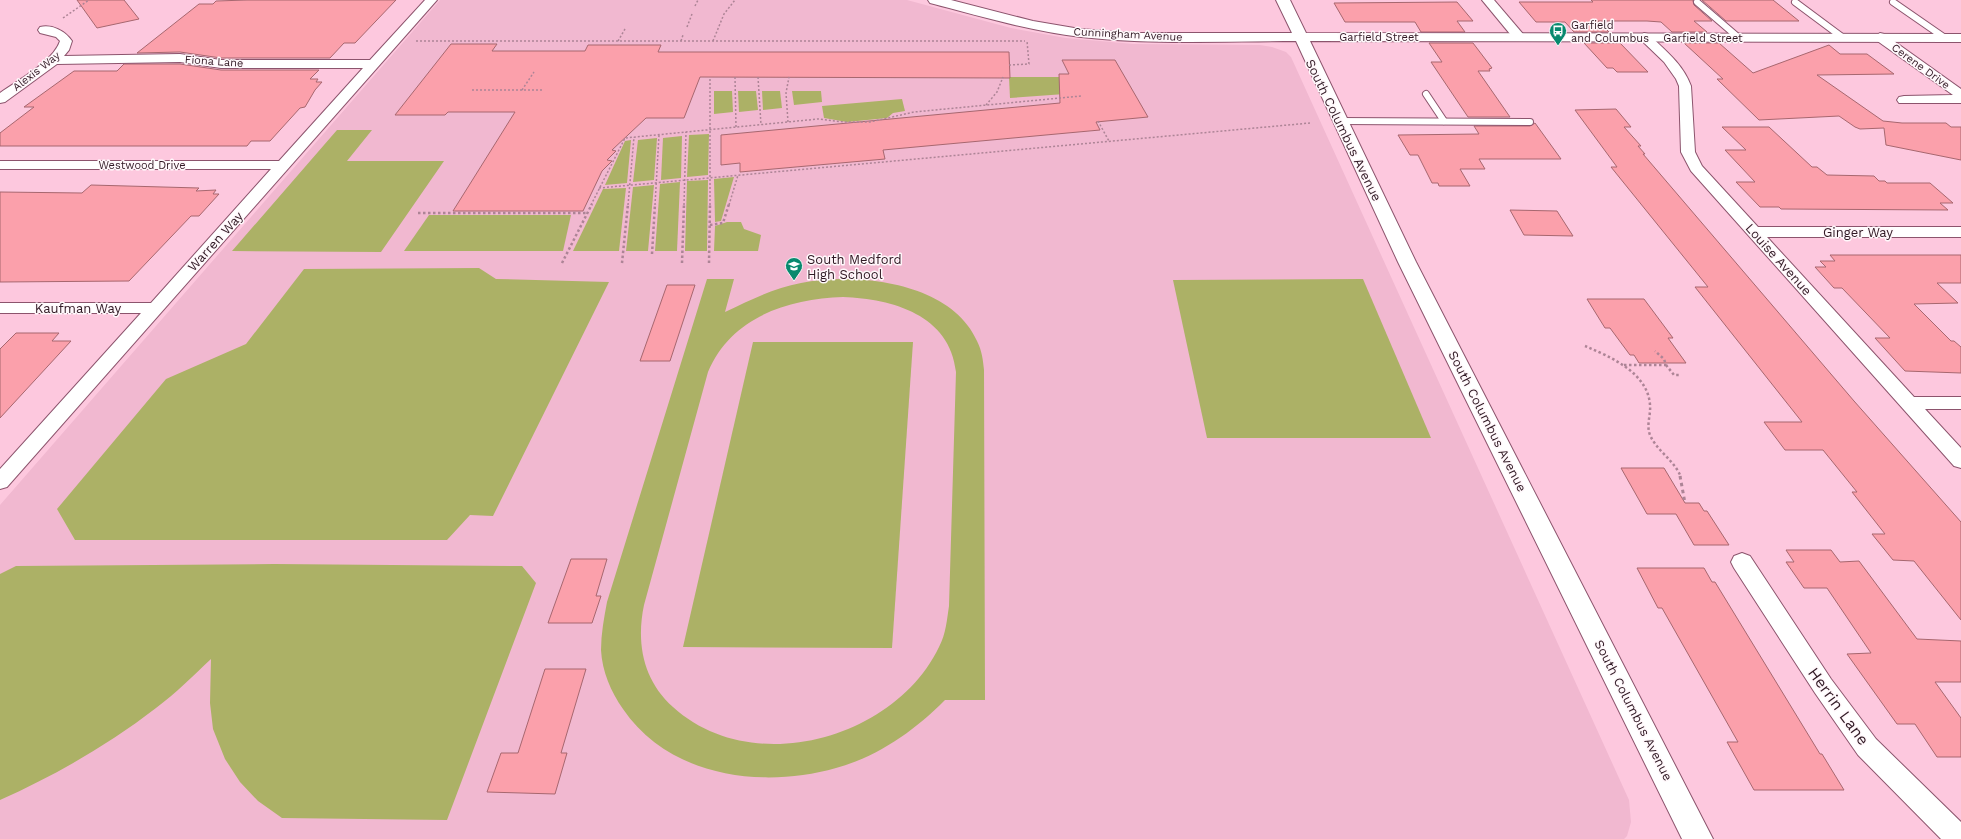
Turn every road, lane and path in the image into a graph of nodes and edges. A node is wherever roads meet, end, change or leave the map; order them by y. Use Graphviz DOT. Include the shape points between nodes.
graph roads {
  1 [pos="89,0"];
  2 [pos="431,0"];
  3 [pos="698,0"];
  4 [pos="735,0"];
  5 [pos="935,0"];
  6 [pos="1283,0"];
  7 [pos="1488,0"];
  8 [pos="1697,2"];
  9 [pos="1795,2"];
  10 [pos="1893,2"];
  11 [pos="695,6"];
  12 [pos="692,14"];
  13 [pos="63,18"];
  14 [pos="687,27"];
  15 [pos="625,29"];
  16 [pos="44,30"];
  17 [pos="683,35"];
  18 [pos="1300,37"];
  19 [pos="1519,37"];
  20 [pos="1880,37"];
  21 [pos="1644,38"];
  22 [pos="1739,38"];
  23 [pos="1842,38"];
  24 [pos="1945,38"];
  25 [pos="1961,38"];
  26 [pos="412,41"];
  27 [pos="618,41"];
  28 [pos="680,41"];
  29 [pos="713,41"];
  30 [pos="1027,41"];
  31 [pos="1033,41"];
  32 [pos="54,60"];
  33 [pos="374,64"];
  34 [pos="1010,64"];
  35 [pos="534,72"];
  36 [pos="710,77"];
  37 [pos="735,77"];
  38 [pos="758,77"];
  39 [pos="789,77"];
  40 [pos="1003,77"];
  41 [pos="472,90"];
  42 [pos="522,90"];
  43 [pos="543,90"];
  44 [pos="1426,94"];
  45 [pos="1081,96"];
  46 [pos="1961,96"];
  47 [pos="0,99"];
  48 [pos="1961,99"];
  49 [pos="1904,100"];
  50 [pos="986,105"];
  51 [pos="1098,121"];
  52 [pos="1340,121"];
  53 [pos="1444,121"];
  54 [pos="788,122"];
  55 [pos="1530,122"];
  56 [pos="1310,123"];
  57 [pos="761,125"];
  58 [pos="736,127"];
  59 [pos="712,130"];
  60 [pos="686,132"];
  61 [pos="659,134"];
  62 [pos="634,137"];
  63 [pos="1109,141"];
  64 [pos="284,164"];
  65 [pos="0,166"];
  66 [pos="738,175"];
  67 [pos="711,177"];
  68 [pos="684,180"];
  69 [pos="656,182"];
  70 [pos="630,185"];
  71 [pos="599,188"];
  72 [pos="418,213"];
  73 [pos="586,213"];
  74 [pos="710,225"];
  75 [pos="1755,232"];
  76 [pos="1961,232"];
  77 [pos="652,254"];
  78 [pos="562,263"];
  79 [pos="622,263"];
  80 [pos="682,263"];
  81 [pos="709,263"];
  82 [pos="0,308"];
  83 [pos="156,308"];
  84 [pos="1585,346"];
  85 [pos="1655,351"];
  86 [pos="1623,365"];
  87 [pos="1666,365"];
  88 [pos="1680,375"];
  89 [pos="1910,403"];
  90 [pos="1961,403"];
  91 [pos="1961,461"];
  92 [pos="0,482"];
  93 [pos="1685,503"];
  94 [pos="1742,562"];
  95 [pos="1955,835"];
  96 [pos="1698,839"];
  1 -- 13 [label="path"];
  2 -- 33 [label="street, Warren Way"];
  3 -- 11 [label="path"];
  4 -- 29 [label="path" via="724,14"];
  5 -- 18 [label="main road, Cunningham Avenue" via="1033,25 1087,34 1152,38"];
  6 -- 18 [label="main road, South Columbus Avenue"];
  7 -- 19 [label="street"];
  8 -- 22 [label="lane"];
  9 -- 23 [label="lane"];
  10 -- 24 [label="lane"];
  12 -- 14 [label="path"];
  15 -- 27 [label="path"];
  16 -- 32 [label="street, Alexis Way" via="60,34 66,41 63,50"];
  17 -- 28 [label="path"];
  18 -- 19 [label="main road, Garfield Street"];
  18 -- 52 [label="main road, South Columbus Avenue"];
  19 -- 21 [label="main road, Garfield Street"];
  20 -- 23 [label="main road, Garfield Street"];
  20 -- 24 [label="main road, Garfield Street"];
  20 -- 46 [label="street, Cerene Drive"];
  21 -- 22 [label="main road, Garfield Street"];
  21 -- 75 [label="street, Louise Avenue" via="1683,78 1690,159 1708,183"];
  22 -- 23 [label="main road, Garfield Street"];
  24 -- 25 [label="main road, Garfield Street"];
  26 -- 27 [label="path"];
  27 -- 28 [label="path"];
  28 -- 29 [label="path"];
  29 -- 30 [label="path"];
  30 -- 31 [label="path"];
  30 -- 34 [label="path" via="1029,64"];
  32 -- 33 [label="street, Fiona Lane" via="180,58 221,64"];
  32 -- 47 [label="street, Alexis Way"];
  33 -- 64 [label="street, Warren Way"];
  35 -- 42 [label="path"];
  36 -- 59 [label="path"];
  37 -- 58 [label="path"];
  38 -- 57 [label="path"];
  39 -- 54 [label="path" via="786,93"];
  40 -- 50 [label="path" via="995,97"];
  41 -- 42 [label="path"];
  42 -- 43 [label="path"];
  44 -- 53 [label="lane"];
  45 -- 50 [label="path"];
  48 -- 49 [label="street"];
  50 -- 54 [label="path" via="914,112 887,119 845,123 818,119"];
  51 -- 63 [label="path"];
  52 -- 53 [label="lane"];
  52 -- 96 [label="main road, South Columbus Avenue" via="1407,262"];
  53 -- 55 [label="lane"];
  54 -- 57 [label="path"];
  56 -- 63 [label="path"];
  57 -- 58 [label="path"];
  58 -- 59 [label="path"];
  59 -- 60 [label="path"];
  59 -- 67 [label="path"];
  60 -- 61 [label="path"];
  60 -- 68 [label="path"];
  61 -- 62 [label="path"];
  61 -- 69 [label="path"];
  62 -- 70 [label="path"];
  62 -- 71 [label="path" via="625,138"];
  63 -- 66 [label="path"];
  64 -- 65 [label="street, Westwood Drive"];
  64 -- 83 [label="street, Warren Way"];
  66 -- 67 [label="path"];
  66 -- 74 [label="path" via="723,223"];
  67 -- 68 [label="path"];
  67 -- 74 [label="path"];
  68 -- 69 [label="path"];
  68 -- 80 [label="path"];
  69 -- 70 [label="path"];
  69 -- 77 [label="path"];
  70 -- 71 [label="path"];
  70 -- 79 [label="path"];
  71 -- 73 [label="path"];
  72 -- 73 [label="path"];
  73 -- 78 [label="path"];
  74 -- 81 [label="path"];
  75 -- 76 [label="street, Ginger Way"];
  75 -- 89 [label="street, Louise Avenue"];
  82 -- 83 [label="street, Kaufman Way"];
  83 -- 92 [label="street, Warren Way"];
  84 -- 86 [label="path"];
  85 -- 87 [label="path" via="1666,361"];
  86 -- 87 [label="path"];
  86 -- 93 [label="path" via="1640,382 1650,398 1647,428 1655,444 1677,468 1685,492"];
  87 -- 88 [label="path" via="1674,374"];
  89 -- 90 [label="street"];
  89 -- 91 [label="street, Louise Avenue"];
  94 -- 95 [label="street, Herrin Lane" via="1823,686 1867,747"];
}
